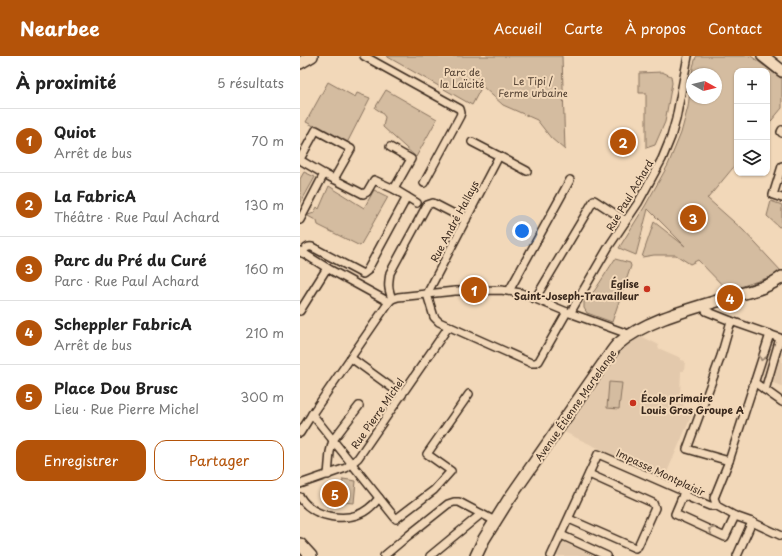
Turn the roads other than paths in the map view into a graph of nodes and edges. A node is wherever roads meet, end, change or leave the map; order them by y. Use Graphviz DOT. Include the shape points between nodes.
graph roads {
  1 [pos="312,56"];
  2 [pos="364,56"];
  3 [pos="688,56"];
  4 [pos="763,56"];
  5 [pos="300,63"];
  6 [pos="782,71"];
  7 [pos="782,130"];
  8 [pos="782,134"];
  9 [pos="472,142"];
  10 [pos="390,147"];
  11 [pos="499,156"];
  12 [pos="300,160"];
  13 [pos="782,166"];
  14 [pos="528,171"];
  15 [pos="324,174"];
  16 [pos="334,179"];
  17 [pos="570,180"];
  18 [pos="424,183"];
  19 [pos="394,189"];
  20 [pos="407,197"];
  21 [pos="782,198"];
  22 [pos="417,203"];
  23 [pos="300,220"];
  24 [pos="466,220"];
  25 [pos="626,220"];
  26 [pos="301,252"];
  27 [pos="326,268"];
  28 [pos="782,277"];
  29 [pos="509,291"];
  30 [pos="427,294"];
  31 [pos="535,299"];
  32 [pos="391,301"];
  33 [pos="704,306"];
  34 [pos="300,311"];
  35 [pos="569,312"];
  36 [pos="731,321"];
  37 [pos="449,326"];
  38 [pos="770,334"];
  39 [pos="631,335"];
  40 [pos="351,358"];
  41 [pos="754,382"];
  42 [pos="765,390"];
  43 [pos="402,394"];
  44 [pos="469,394"];
  45 [pos="782,402"];
  46 [pos="359,406"];
  47 [pos="312,414"];
  48 [pos="300,433"];
  49 [pos="333,440"];
  50 [pos="729,461"];
  51 [pos="351,464"];
  52 [pos="328,474"];
  53 [pos="589,474"];
  54 [pos="300,484"];
  55 [pos="683,495"];
  56 [pos="300,497"];
  57 [pos="380,498"];
  58 [pos="717,506"];
  59 [pos="481,514"];
  60 [pos="734,516"];
  61 [pos="569,519"];
  62 [pos="495,521"];
  63 [pos="752,522"];
  64 [pos="561,535"];
  65 [pos="782,536"];
  66 [pos="300,544"];
  67 [pos="311,556"];
  68 [pos="384,556"];
  69 [pos="430,556"];
  70 [pos="476,556"];
  71 [pos="551,556"];
  72 [pos="607,556"];
  73 [pos="737,556"];
  1 -- 5 [label="street"];
  2 -- 18 [label="street" via="460,109 460,116"];
  3 -- 25 [label="street, Rue Paul Achard" via="671,137 662,159"];
  4 -- 6 [label="street"];
  7 -- 8 [label="street"];
  9 -- 11 [label="street"];
  10 -- 19 [label="street" via="411,159"];
  11 -- 14 [label="street"];
  11 -- 24 [label="street, Rue André Hallays"];
  12 -- 15 [label="street"];
  12 -- 16 [label="street" via="316,130 351,149"];
  13 -- 21 [label="street" via="772,195"];
  15 -- 16 [label="street"];
  15 -- 23 [label="street"];
  16 -- 19 [label="street" via="363,194 374,180"];
  17 -- 29 [label="street"];
  19 -- 20 [label="street"];
  20 -- 22 [label="street"];
  20 -- 26 [label="street" via="367,271 362,274 312,247"];
  24 -- 30 [label="street, Rue André Hallays"];
  24 -- 32 [label="street" via="433,203 427,205 390,273 388,289"];
  25 -- 31 [label="street" via="594,200"];
  25 -- 35 [label="street, Rue Paul Achard"];
  26 -- 27 [label="street"];
  27 -- 32 [label="street"];
  27 -- 34 [label="street"];
  28 -- 33 [label="street, Avenue Étienne Martelange" via="760,288"];
  29 -- 30 [label="street" via="493,289"];
  29 -- 31 [label="street"];
  30 -- 32 [label="street" via="398,297"];
  30 -- 37 [label="street, Rue Paul Achard" via="434,317 438,322"];
  31 -- 35 [label="street"];
  32 -- 40 [label="street"];
  33 -- 36 [label="street" via="706,311"];
  33 -- 39 [label="street, Avenue Étienne Martelange" via="655,322"];
  35 -- 37 [label="street, Rue Paul Achard" via="539,361 531,363"];
  35 -- 39 [label="street"];
  36 -- 38 [label="street"];
  36 -- 50 [label="street" via="687,449"];
  37 -- 43 [label="street, Rue Pierre Michel"];
  38 -- 41 [label="street, one-way"];
  38 -- 42 [label="street" via="780,338"];
  39 -- 62 [label="street, Avenue Étienne Martelange" via="617,345 603,364"];
  40 -- 43 [label="street"];
  40 -- 47 [label="street"];
  41 -- 42 [label="street"];
  41 -- 50 [label="street"];
  42 -- 45 [label="street"];
  43 -- 51 [label="street, Rue Pierre Michel" via="358,458"];
  44 -- 57 [label="street" via="427,454 451,471 434,490 396,519"];
  46 -- 49 [label="street"];
  47 -- 48 [label="street"];
  47 -- 49 [label="street"];
  49 -- 51 [label="street"];
  49 -- 52 [label="street"];
  50 -- 58 [label="street" via="714,498"];
  51 -- 52 [label="street, Rue Pierre Michel"];
  51 -- 57 [label="street"];
  52 -- 54 [label="street, Rue Pierre Michel"];
  53 -- 55 [label="street, Impasse Montplaisir" via="598,454 685,492"];
  53 -- 61 [label="street"];
  53 -- 61 [label="street" via="653,503 655,508 635,548"];
  55 -- 58 [label="street, Impasse Montplaisir" via="710,506"];
  60 -- 55 [label="street, one-way" via="725,537 675,514"];
  56 -- 57 [label="street" via="308,506 324,515 337,518 351,517 368,510"];
  58 -- 60 [label="street, Impasse Montplaisir"];
  59 -- 62 [label="street"];
  59 -- 68 [label="street" via="458,502 448,504"];
  59 -- 69 [label="street"];
  60 -- 63 [label="street, Impasse Montplaisir"];
  61 -- 64 [label="street"];
  62 -- 70 [label="street, Avenue Étienne Martelange"];
  63 -- 65 [label="street, Impasse Montplaisir"];
  63 -- 73 [label="street"];
  64 -- 71 [label="street"];
  64 -- 72 [label="street"];
  66 -- 67 [label="street"];
}
